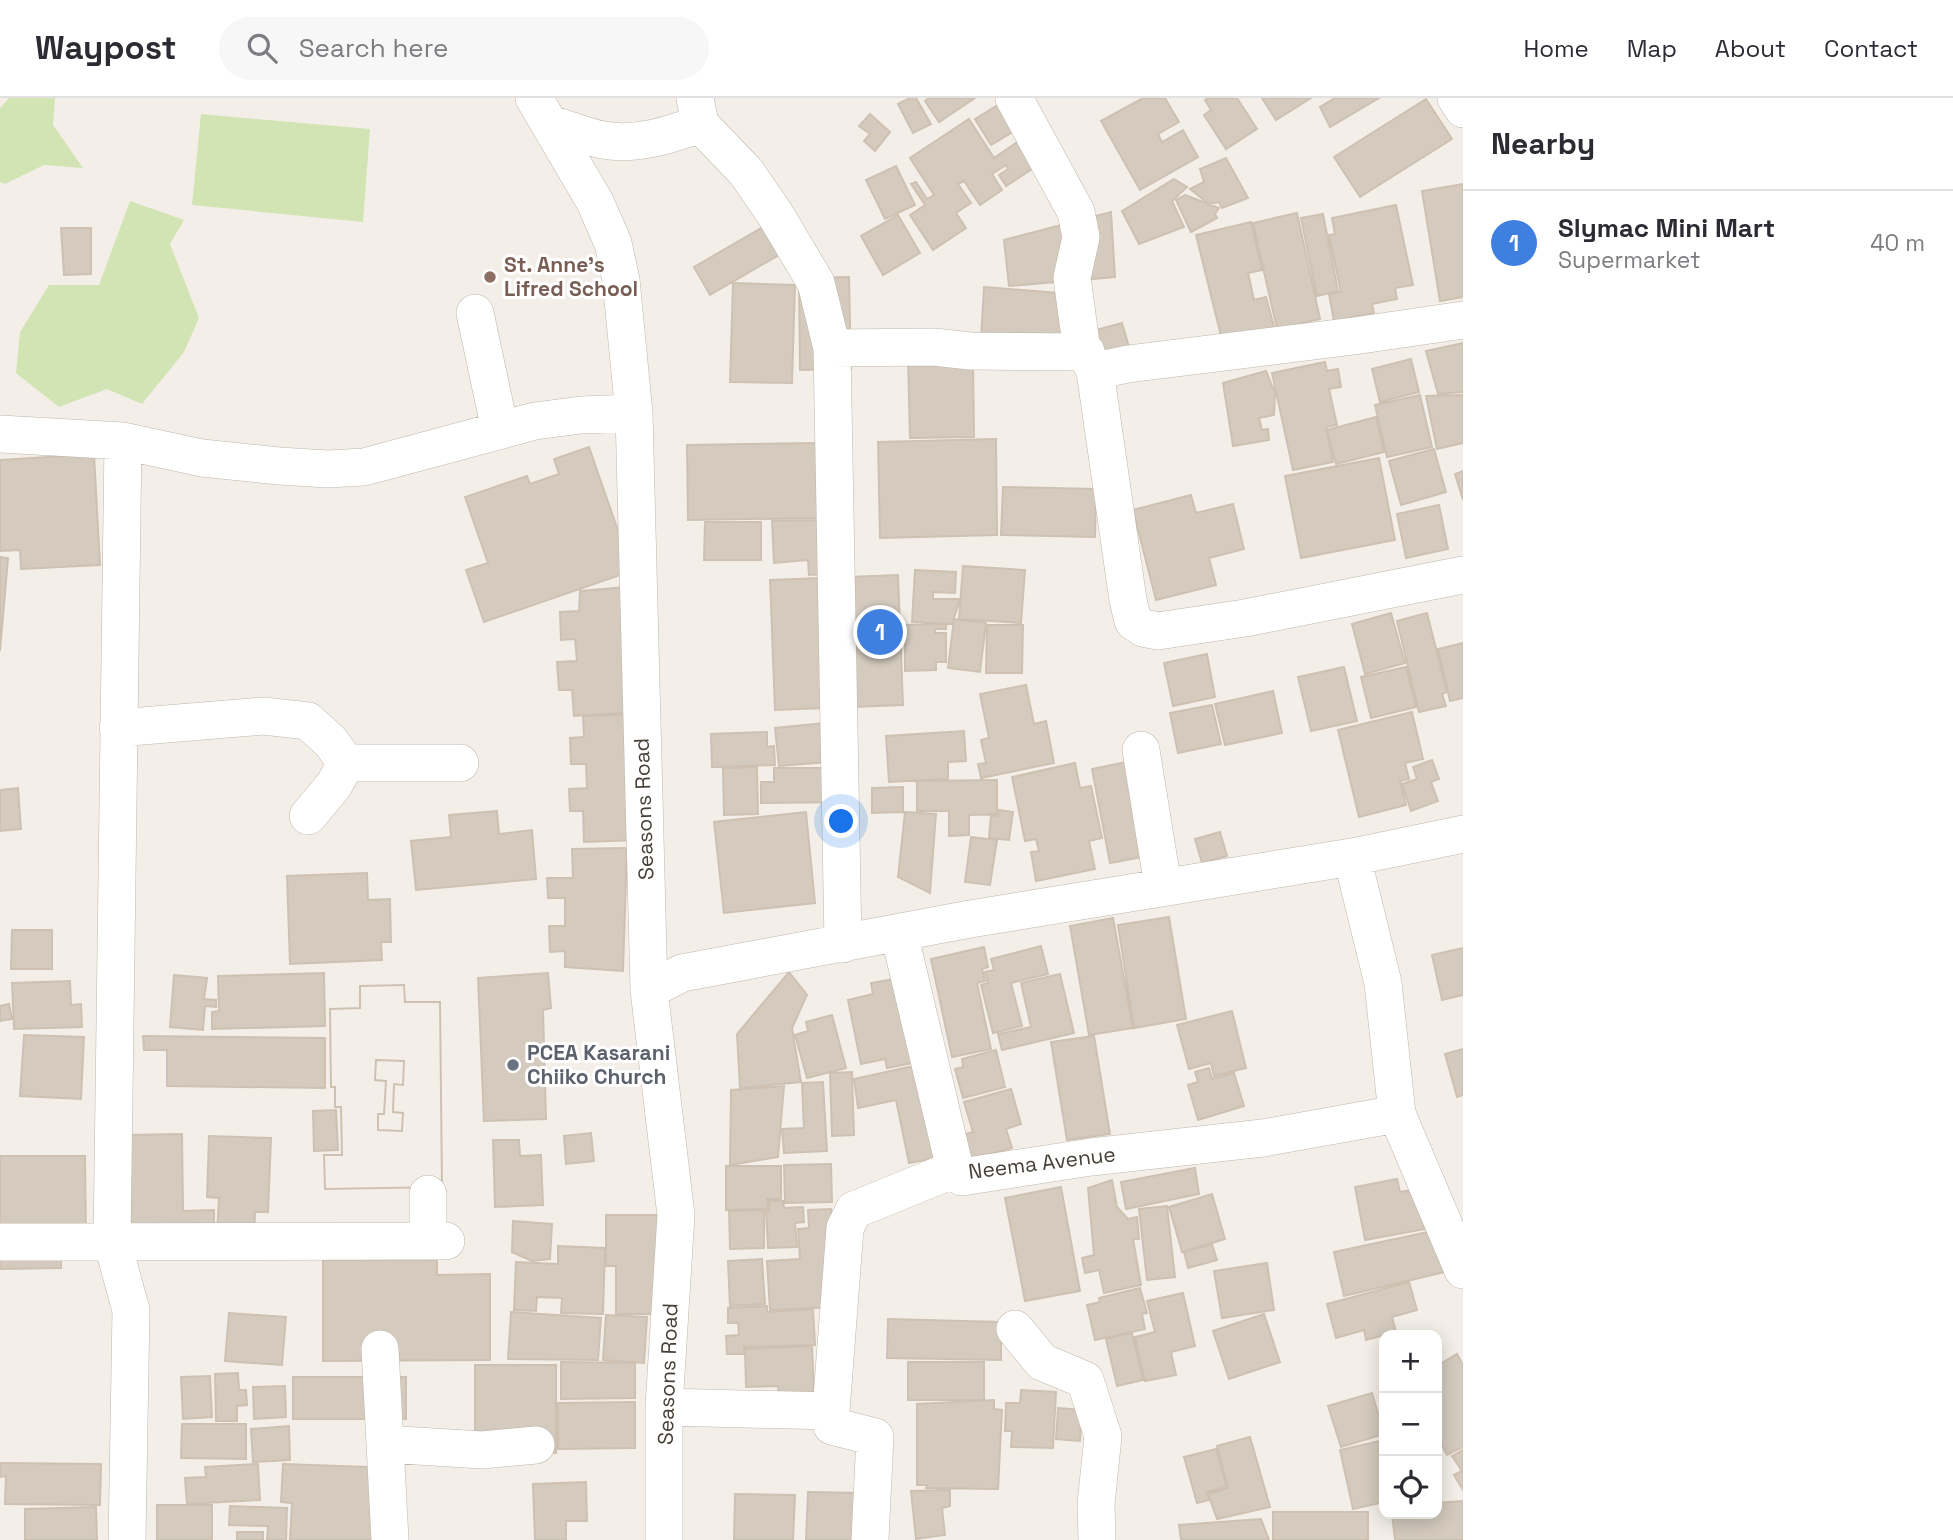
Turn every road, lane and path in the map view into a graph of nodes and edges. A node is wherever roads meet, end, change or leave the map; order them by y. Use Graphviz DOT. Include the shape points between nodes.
graph roads {
  1 [pos="1014,98"];
  2 [pos="1456,98"];
  3 [pos="1463,109"];
  4 [pos="542,111"];
  5 [pos="697,111"];
  6 [pos="475,313"];
  7 [pos="1463,320"];
  8 [pos="832,348"];
  9 [pos="1090,361"];
  10 [pos="634,413"];
  11 [pos="500,430"];
  12 [pos="0,434"];
  13 [pos="123,440"];
  14 [pos="1463,575"];
  15 [pos="118,728"];
  16 [pos="1141,750"];
  17 [pos="346,762"];
  18 [pos="460,764"];
  19 [pos="308,816"];
  20 [pos="1463,834"];
  21 [pos="1352,857"];
  22 [pos="1163,886"];
  23 [pos="899,933"];
  24 [pos="844,944"];
  25 [pos="649,990"];
  26 [pos="1397,1114"];
  27 [pos="954,1169"];
  28 [pos="428,1194"];
  29 [pos="111,1241"];
  30 [pos="0,1242"];
  31 [pos="1463,1270"];
  32 [pos="1015,1328"];
  33 [pos="380,1349"];
  34 [pos="664,1407"];
  35 [pos="831,1410"];
  36 [pos="385,1444"];
  37 [pos="536,1445"];
  38 [pos="127,1540"];
  39 [pos="390,1540"];
  40 [pos="664,1540"];
  41 [pos="870,1540"];
  42 [pos="1097,1540"];
  1 -- 9 [label="street" via="1076,212 1081,237 1072,278 1081,344"];
  2 -- 3 [label="street"];
  4 -- 5 [label="street" via="604,140 639,142 669,135"];
  4 -- 10 [label="street, Seasons Road" via="595,202 613,243"];
  5 -- 8 [label="street" via="746,172 816,283"];
  6 -- 11 [label="street"];
  7 -- 9 [label="street" via="1128,364"];
  8 -- 9 [label="street" via="934,347"];
  8 -- 24 [label="street"];
  9 -- 14 [label="street" via="1128,600 1133,621 1143,628 1158,631 1245,618"];
  10 -- 11 [label="street" via="581,415"];
  10 -- 25 [label="street, Seasons Road"];
  11 -- 13 [label="street" via="364,467 328,468 202,458"];
  12 -- 13 [label="street"];
  13 -- 15 [label="street"];
  15 -- 17 [label="street" via="264,716 308,721"];
  15 -- 29 [label="street"];
  16 -- 22 [label="street"];
  17 -- 18 [label="street"];
  17 -- 19 [label="street"];
  20 -- 21 [label="street"];
  21 -- 22 [label="street"];
  21 -- 26 [label="street" via="1383,983"];
  22 -- 23 [label="street"];
  23 -- 24 [label="street"];
  23 -- 27 [label="street"];
  24 -- 25 [label="street" via="682,973"];
  25 -- 34 [label="street, Seasons Road" via="676,1215"];
  26 -- 27 [label="street, Neema Avenue" via="1263,1138 962,1177"];
  26 -- 31 [label="street"];
  27 -- 35 [label="street, Neema Avenue" via="854,1210 845,1228"];
  28 -- 29 [label="street" via="437,1241"];
  29 -- 30 [label="street"];
  29 -- 38 [label="street" via="131,1310"];
  32 -- 42 [label="street" via="1042,1362 1084,1380 1103,1436"];
  33 -- 36 [label="street"];
  34 -- 35 [label="street"];
  34 -- 40 [label="street, Seasons Road"];
  35 -- 41 [label="street" via="832,1426 875,1437"];
  36 -- 37 [label="street" via="482,1450"];
  36 -- 39 [label="street"];
}
